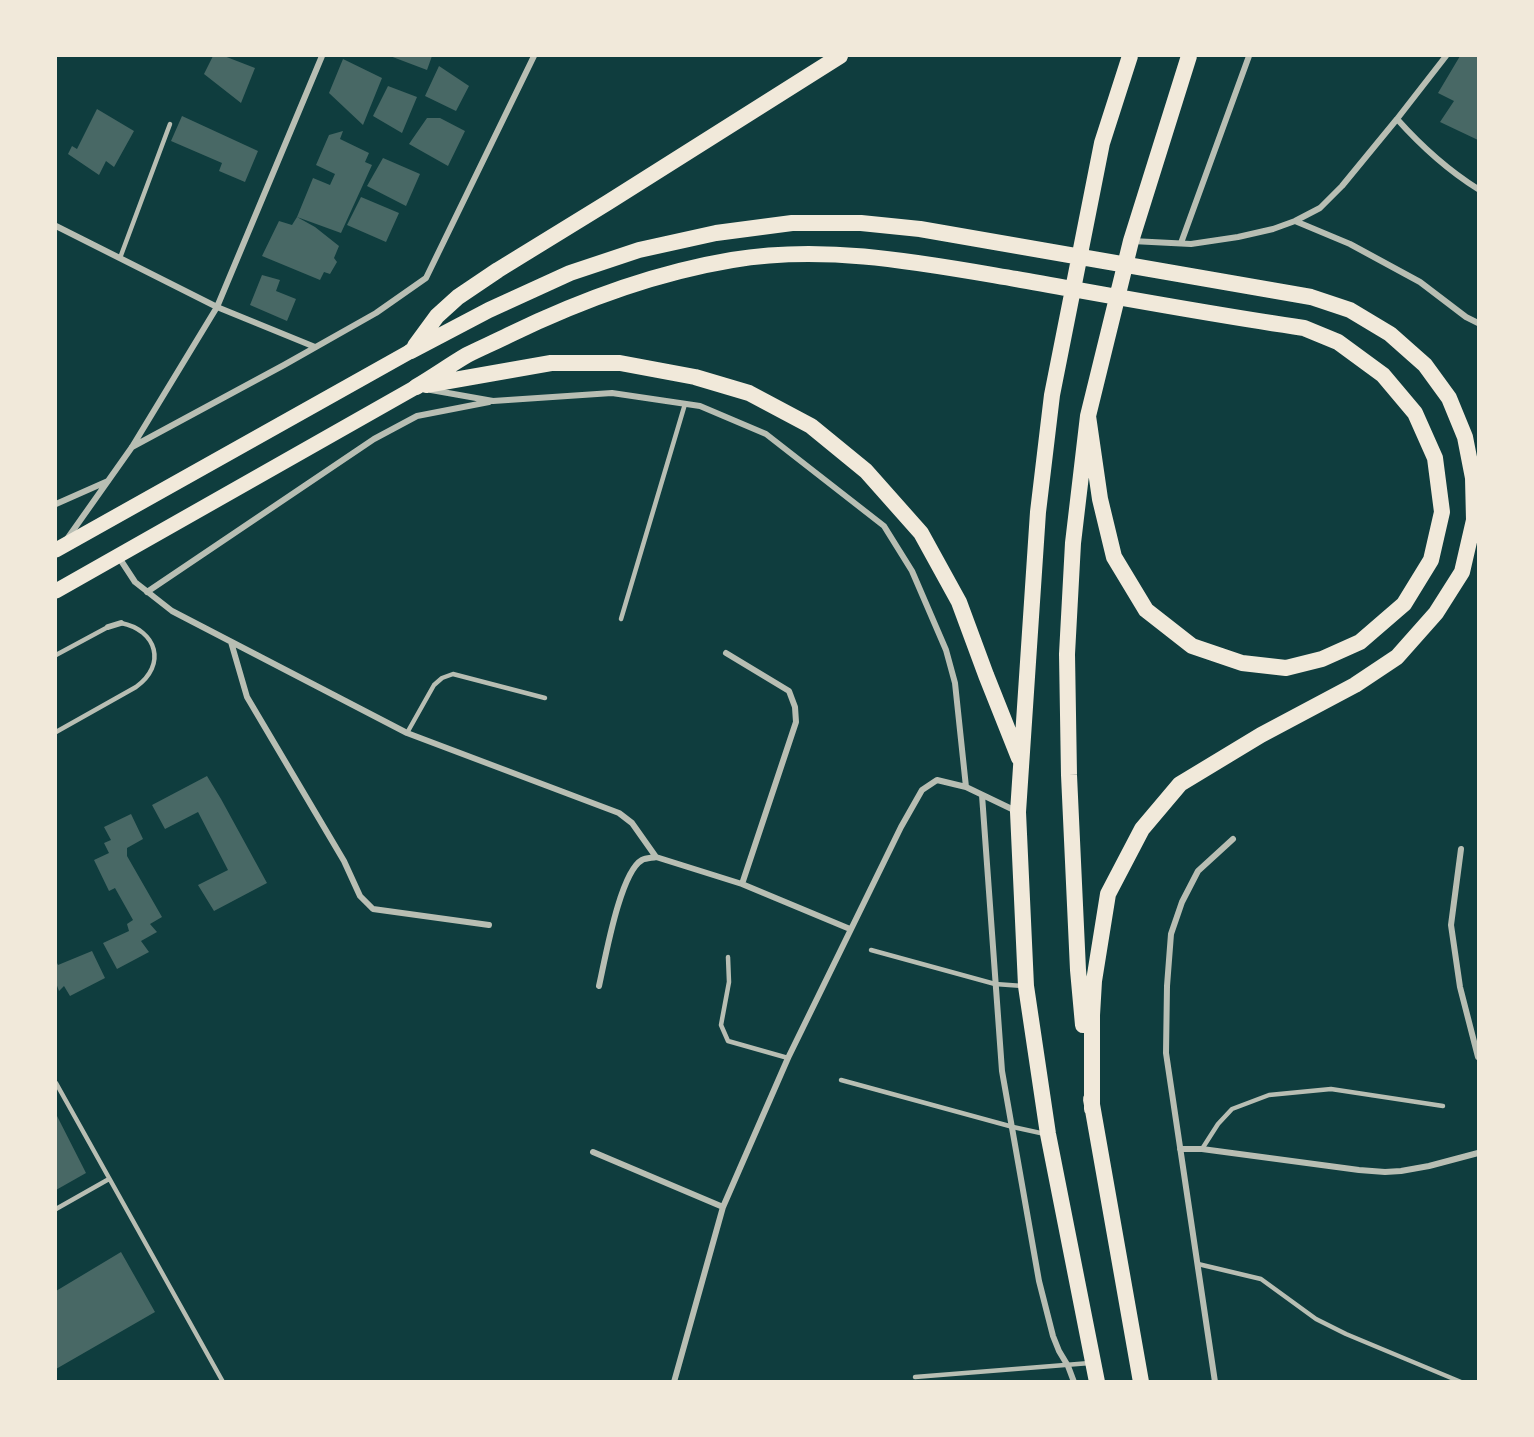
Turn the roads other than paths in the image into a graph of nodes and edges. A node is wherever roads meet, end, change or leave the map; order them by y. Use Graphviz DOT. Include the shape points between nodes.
graph roads {
  1 [pos="322,56"];
  2 [pos="534,56"];
  3 [pos="840,56"];
  4 [pos="1130,56"];
  5 [pos="1189,56"];
  6 [pos="1249,56"];
  7 [pos="1446,56"];
  8 [pos="1397,119"];
  9 [pos="170,124"];
  10 [pos="1479,189"];
  11 [pos="1295,221"];
  12 [pos="56,226"];
  13 [pos="1131,241"];
  14 [pos="1181,243"];
  15 [pos="120,258"];
  16 [pos="217,307"];
  17 [pos="1479,323"];
  18 [pos="315,347"];
  19 [pos="411,351"];
  20 [pos="416,387"];
  21 [pos="493,401"];
  22 [pos="685,404"];
  23 [pos="1088,416"];
  24 [pos="132,447"];
  25 [pos="108,481"];
  26 [pos="56,504"];
  27 [pos="59,548"];
  28 [pos="118,556"];
  29 [pos="56,591"];
  30 [pos="147,592"];
  31 [pos="621,619"];
  32 [pos="121,623"];
  33 [pos="108,627"];
  34 [pos="231,642"];
  35 [pos="726,653"];
  36 [pos="56,655"];
  37 [pos="545,698"];
  38 [pos="56,732"];
  39 [pos="407,733"];
  40 [pos="1020,762"];
  41 [pos="966,787"];
  42 [pos="982,795"];
  43 [pos="1018,812"];
  44 [pos="1233,838"];
  45 [pos="1461,849"];
  46 [pos="656,857"];
  47 [pos="742,884"];
  48 [pos="489,925"];
  49 [pos="850,929"];
  50 [pos="871,950"];
  51 [pos="729,957"];
  52 [pos="995,984"];
  53 [pos="599,986"];
  54 [pos="1026,986"];
  55 [pos="1479,1057"];
  56 [pos="788,1058"];
  57 [pos="842,1080"];
  58 [pos="56,1083"];
  59 [pos="1443,1106"];
  60 [pos="1092,1109"];
  61 [pos="1013,1127"];
  62 [pos="1048,1134"];
  63 [pos="1180,1149"];
  64 [pos="1202,1149"];
  65 [pos="593,1152"];
  66 [pos="1479,1153"];
  67 [pos="109,1179"];
  68 [pos="723,1207"];
  69 [pos="56,1209"];
  70 [pos="1198,1264"];
  71 [pos="1093,1363"];
  72 [pos="1068,1366"];
  73 [pos="915,1377"];
  74 [pos="223,1382"];
  75 [pos="674,1382"];
  76 [pos="1074,1382"];
  77 [pos="1097,1382"];
  78 [pos="1141,1382"];
  79 [pos="1215,1382"];
  80 [pos="1461,1382"];
  1 -- 16 [label="street"];
  2 -- 18 [label="street" via="426,278 376,313"];
  3 -- 19 [label="highway" via="458,297 437,316"];
  4 -- 40 [label="highway" via="1102,143 1052,395 1038,512"];
  5 -- 13 [label="highway"];
  6 -- 14 [label="street"];
  7 -- 8 [label="street"];
  8 -- 10 [label="street" via="1449,170"];
  8 -- 11 [label="street" via="1320,208"];
  9 -- 15 [label="lane"];
  11 -- 14 [label="street" via="1238,237"];
  11 -- 17 [label="street" via="1350,244 1420,282"];
  12 -- 15 [label="street"];
  13 -- 14 [label="street"];
  13 -- 23 [label="highway"];
  15 -- 16 [label="street"];
  16 -- 18 [label="street"];
  16 -- 24 [label="street"];
  18 -- 24 [label="street"];
  19 -- 27 [label="main road"];
  19 -- 60 [label="highway" via="570,273 639,250 716,232 792,224 861,223 920,229 1311,297 1350,310 1390,334 1425,365 1449,398 1465,437 1473,478 1474,520 1462,572 1436,614 1397,657 1180,784 1142,829 1108,894 1094,981"];
  20 -- 21 [label="street"];
  20 -- 23 [label="highway" via="467,355 618,289 733,260 781,255 851,255 916,262 1304,328 1338,342 1383,375 1415,413 1435,458 1442,512 1431,560 1404,604 1360,642 1322,659 1286,668 1242,663 1192,646 1146,610 1114,557 1100,499"];
  20 -- 28 [label="main road"];
  20 -- 40 [label="highway" via="551,363 620,363 695,377 749,393 810,426 866,471 921,533 959,602"];
  21 -- 22 [label="street" via="612,393"];
  21 -- 30 [label="street" via="417,416 374,439"];
  22 -- 31 [label="lane"];
  22 -- 41 [label="street" via="700,406 766,434 884,526 912,571 946,650 956,682"];
  23 -- 60 [label="highway" via="1073,543 1067,654 1078,970"];
  24 -- 25 [label="street"];
  25 -- 26 [label="street"];
  25 -- 27 [label="street"];
  28 -- 29 [label="main road"];
  28 -- 30 [label="street" via="135,582"];
  30 -- 34 [label="street" via="172,611"];
  32 -- 33 [label="street"];
  32 -- 38 [label="lane" via="141,630 149,638 155,660 152,671 146,681"];
  33 -- 36 [label="lane"];
  34 -- 39 [label="street"];
  34 -- 48 [label="street" via="247,697 344,861 360,896 373,909"];
  35 -- 47 [label="street" via="789,691 795,707 796,722"];
  37 -- 39 [label="lane" via="453,674 434,685"];
  39 -- 46 [label="street" via="620,813"];
  40 -- 43 [label="highway"];
  41 -- 42 [label="street"];
  41 -- 49 [label="street" via="937,780 922,790"];
  42 -- 43 [label="street"];
  42 -- 52 [label="street"];
  43 -- 54 [label="highway"];
  44 -- 63 [label="street" via="1198,871 1171,934 1166,1053"];
  45 -- 55 [label="street" via="1451,925 1460,987"];
  46 -- 47 [label="street"];
  46 -- 53 [label="street" via="642,860 629,874"];
  47 -- 49 [label="street"];
  49 -- 56 [label="street"];
  50 -- 52 [label="lane"];
  51 -- 56 [label="lane" via="721,1025 728,1041"];
  52 -- 54 [label="lane"];
  52 -- 61 [label="street" via="1002,1071"];
  54 -- 62 [label="highway"];
  56 -- 68 [label="street"];
  57 -- 61 [label="lane"];
  58 -- 67 [label="lane"];
  59 -- 64 [label="lane" via="1330,1089 1269,1095 1232,1109"];
  60 -- 78 [label="highway"];
  61 -- 62 [label="lane"];
  61 -- 72 [label="street" via="1039,1281 1053,1336"];
  62 -- 71 [label="highway"];
  63 -- 64 [label="street"];
  63 -- 70 [label="street"];
  64 -- 66 [label="street" via="1385,1172"];
  65 -- 68 [label="street"];
  67 -- 69 [label="lane"];
  67 -- 74 [label="lane"];
  68 -- 75 [label="street"];
  70 -- 79 [label="street"];
  70 -- 80 [label="lane" via="1261,1279 1316,1319"];
  71 -- 72 [label="lane"];
  71 -- 77 [label="highway"];
  72 -- 73 [label="lane"];
  72 -- 76 [label="street"];
}
